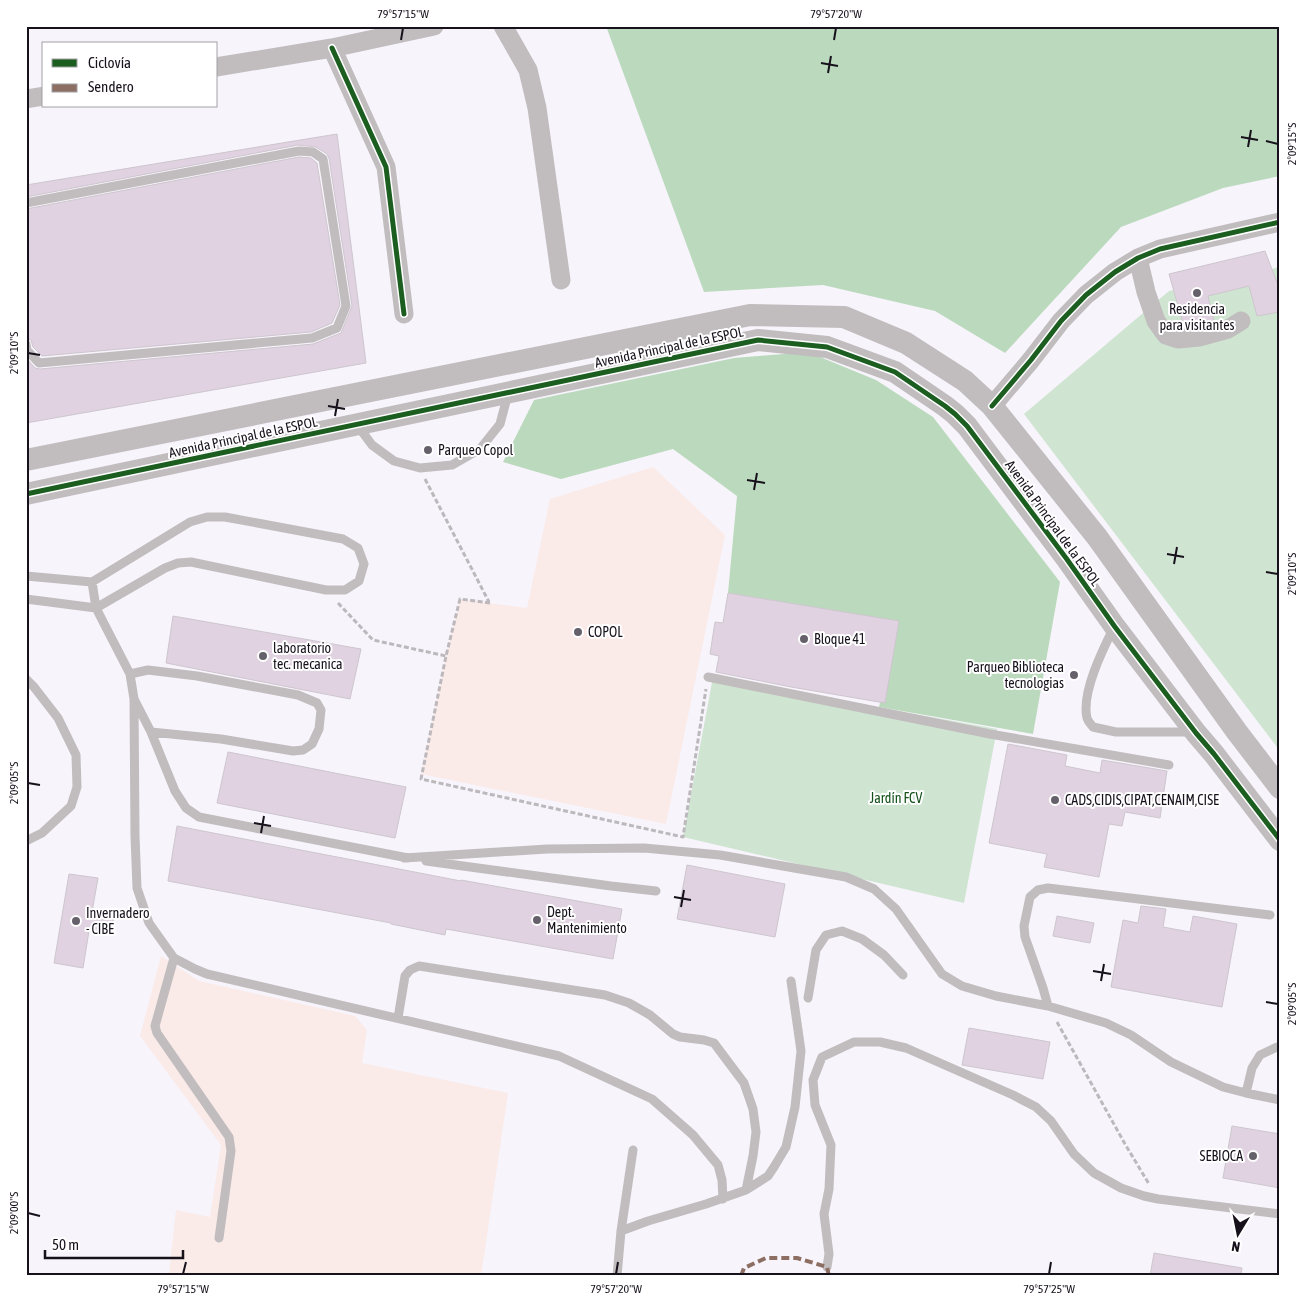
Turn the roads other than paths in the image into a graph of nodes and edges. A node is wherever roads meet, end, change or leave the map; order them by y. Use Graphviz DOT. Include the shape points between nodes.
graph roads {
  1 [pos="434,26"];
  2 [pos="503,26"];
  3 [pos="332,48"];
  4 [pos="218,67"];
  5 [pos="42,96"];
  6 [pos="26,99"];
  7 [pos="26,203"];
  8 [pos="1280,222"];
  9 [pos="1138,258"];
  10 [pos="561,280"];
  11 [pos="404,314"];
  12 [pos="1240,321"];
  13 [pos="26,344"];
  14 [pos="965,381"];
  15 [pos="508,393"];
  16 [pos="945,406"];
  17 [pos="992,406"];
  18 [pos="357,424"];
  19 [pos="26,460"];
  20 [pos="26,494"];
  21 [pos="1097,537"];
  22 [pos="1066,558"];
  23 [pos="26,576"];
  24 [pos="92,582"];
  25 [pos="26,599"];
  26 [pos="96,608"];
  27 [pos="1115,627"];
  28 [pos="130,674"];
  29 [pos="708,676"];
  30 [pos="26,680"];
  31 [pos="134,699"];
  32 [pos="150,732"];
  33 [pos="1196,732"];
  34 [pos="1237,732"];
  35 [pos="1214,754"];
  36 [pos="1169,765"];
  37 [pos="1280,788"];
  38 [pos="26,840"];
  39 [pos="1280,840"];
  40 [pos="404,858"];
  41 [pos="656,891"];
  42 [pos="1270,915"];
  43 [pos="174,958"];
  44 [pos="903,975"];
  45 [pos="791,981"];
  46 [pos="808,998"];
  47 [pos="1048,1006"];
  48 [pos="398,1018"];
  49 [pos="1280,1046"];
  50 [pos="1246,1093"];
  51 [pos="1280,1100"];
  52 [pos="633,1150"];
  53 [pos="746,1190"];
  54 [pos="722,1199"];
  55 [pos="1280,1214"];
  56 [pos="621,1231"];
  57 [pos="219,1238"];
  58 [pos="827,1267"];
  59 [pos="617,1276"];
  1 -- 3 [label="street"];
  2 -- 10 [label="street" via="528,70"];
  3 -- 4 [label="street"];
  3 -- 11 [label="street" via="386,167"];
  5 -- 6 [label="street"];
  7 -- 13 [label="lane" via="299,151 313,152 323,159 346,306 337,328 312,338 39,363 27,350"];
  8 -- 9 [label="street" via="1160,249"];
  9 -- 12 [label="street" via="1156,321 1166,335 1199,337 1228,329"];
  9 -- 17 [label="street" via="1086,295"];
  14 -- 16 [label="street"];
  14 -- 17 [label="street, Avenida Principal de la ESPOL"];
  14 -- 19 [label="street, Avenida Principal de la ESPOL" via="906,343 844,317 750,315"];
  15 -- 16 [label="street, Avenida Principal de la ESPOL" via="758,340 827,347 895,372"];
  15 -- 18 [label="street, Avenida Principal de la ESPOL"];
  15 -- 18 [label="lane" via="500,424 480,449 452,465 420,468 394,461 372,446"];
  16 -- 22 [label="street, Avenida Principal de la ESPOL" via="967,426"];
  17 -- 21 [label="street, Avenida Principal de la ESPOL"];
  18 -- 20 [label="street, Avenida Principal de la ESPOL"];
  21 -- 22 [label="street"];
  21 -- 34 [label="street, Avenida Principal de la ESPOL"];
  22 -- 27 [label="street, Avenida Principal de la ESPOL"];
  23 -- 24 [label="lane"];
  24 -- 26 [label="lane"];
  24 -- 26 [label="lane" via="190,522 207,517 225,517 344,539 358,548 364,564 360,581 345,590 326,590 191,562 178,563"];
  25 -- 26 [label="lane"];
  26 -- 28 [label="lane"];
  27 -- 33 [label="street, Avenida Principal de la ESPOL"];
  27 -- 33 [label="lane" via="1102,650 1088,696 1086,710 1094,728 1116,732"];
  28 -- 31 [label="lane"];
  28 -- 32 [label="lane" via="148,670 198,676 298,695 317,703 321,710 319,729 312,744 303,750"];
  29 -- 36 [label="lane" via="990,734"];
  30 -- 38 [label="lane" via="58,718 76,755 77,787 71,806 42,833"];
  31 -- 32 [label="lane"];
  31 -- 43 [label="lane" via="137,888 149,923"];
  32 -- 40 [label="lane" via="175,791 186,808 199,817"];
  33 -- 35 [label="street, Avenida Principal de la ESPOL"];
  34 -- 35 [label="street"];
  34 -- 37 [label="street, Avenida Principal de la ESPOL"];
  35 -- 39 [label="street, Avenida Principal de la ESPOL"];
  40 -- 41 [label="lane"];
  40 -- 47 [label="lane" via="547,849 644,848 720,855 846,877 874,889 896,910 942,974 975,990"];
  42 -- 47 [label="lane" via="1048,888 1038,890 1030,896 1024,926"];
  43 -- 48 [label="lane" via="207,974"];
  43 -- 57 [label="lane" via="155,1026 229,1137 231,1151"];
  44 -- 46 [label="lane" via="869,944 842,931 826,935 816,950"];
  45 -- 53 [label="lane" via="801,1051 795,1107 786,1147 768,1176"];
  47 -- 50 [label="lane" via="1106,1023 1171,1062 1223,1087"];
  48 -- 53 [label="lane" via="405,976 419,966 606,995 650,1015 673,1034 714,1043 744,1083 753,1109 756,1132 754,1156"];
  48 -- 54 [label="lane" via="559,1056 652,1099 693,1135 718,1165"];
  49 -- 50 [label="lane" via="1260,1055 1252,1068"];
  50 -- 51 [label="lane"];
  52 -- 56 [label="lane"];
  53 -- 54 [label="lane"];
  54 -- 56 [label="lane"];
  55 -- 58 [label="lane" via="1158,1199 1121,1188 1094,1173 1074,1154 1051,1121 1036,1107 906,1048 880,1042 854,1042 822,1057 813,1080 815,1105 832,1145 824,1214 829,1254"];
  56 -- 59 [label="lane"];
}
